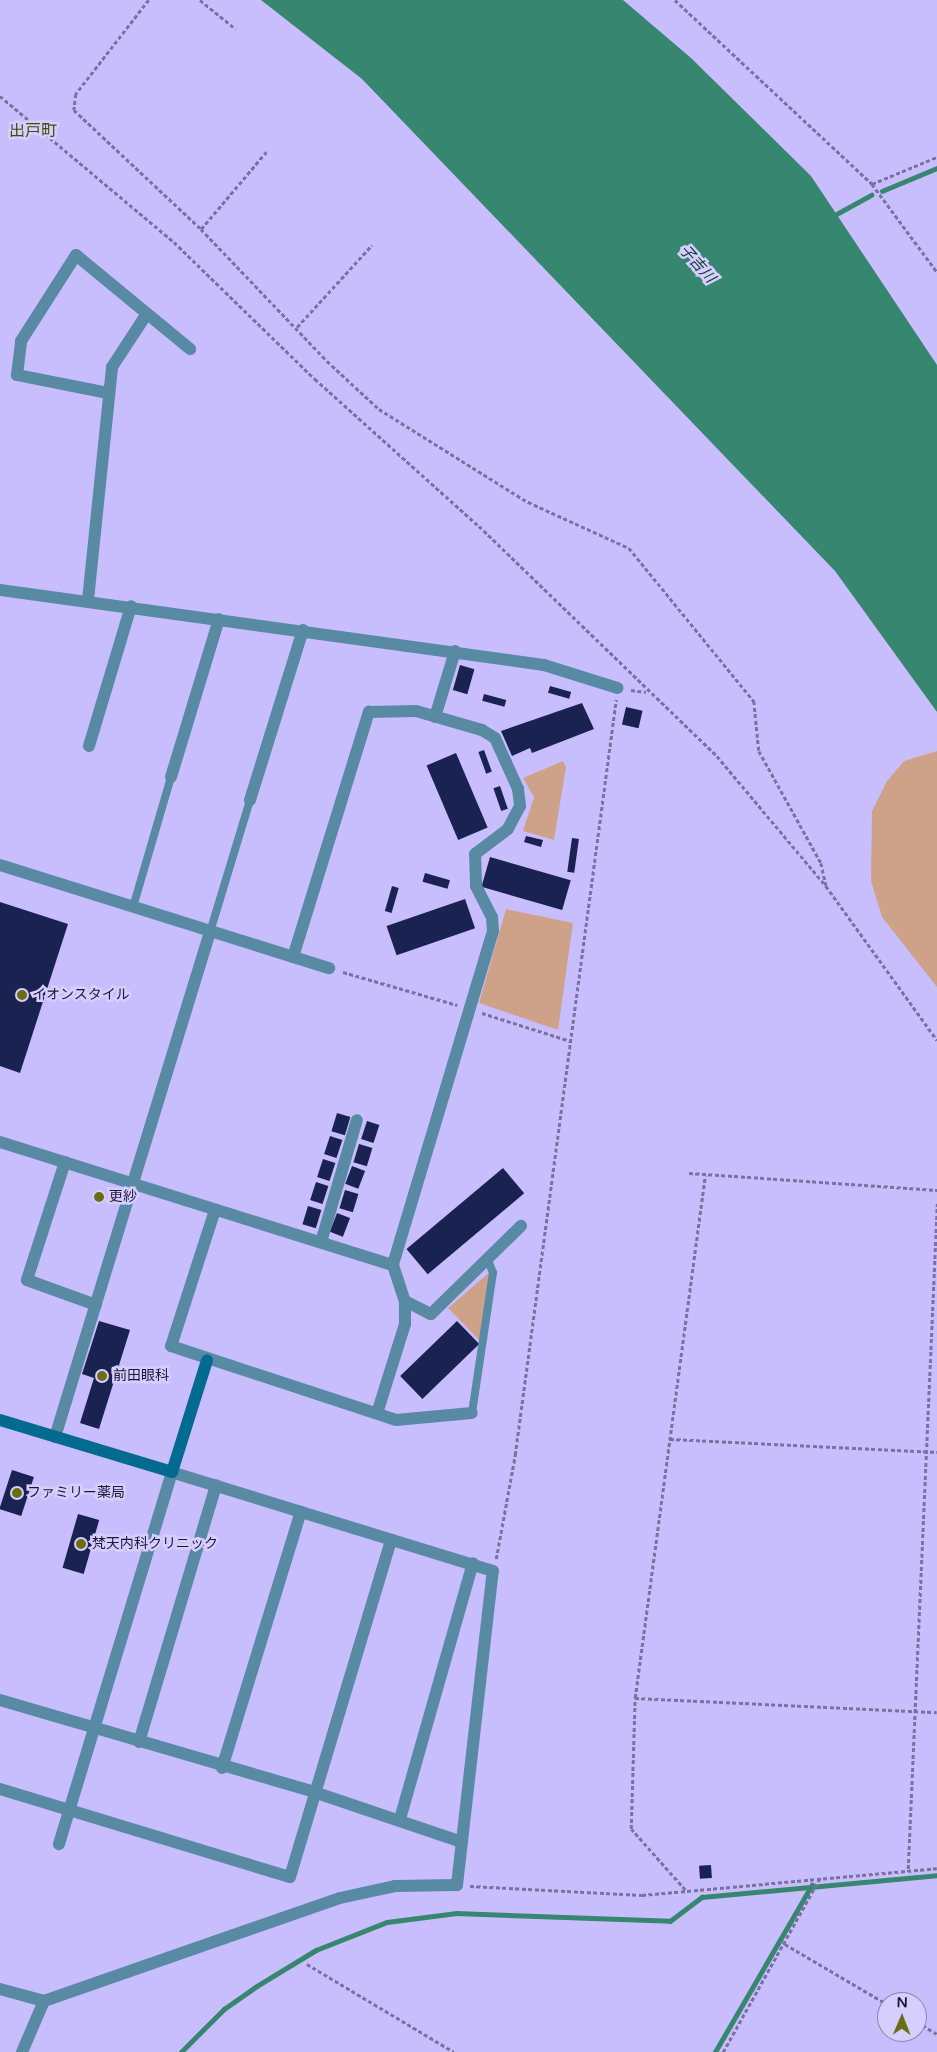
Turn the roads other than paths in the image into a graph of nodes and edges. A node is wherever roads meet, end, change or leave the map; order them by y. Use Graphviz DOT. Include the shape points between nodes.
graph roads {
  1 [pos="146,314"];
  2 [pos="190,349"];
  3 [pos="108,393"];
  4 [pos="1,593"];
  5 [pos="88,600"];
  6 [pos="131,606"];
  7 [pos="219,619"];
  8 [pos="302,630"];
  9 [pos="455,651"];
  10 [pos="618,688"];
  11 [pos="435,716"];
  12 [pos="88,746"];
  13 [pos="172,777"];
  14 [pos="250,800"];
  15 [pos="0,865"];
  16 [pos="133,907"];
  17 [pos="210,932"];
  18 [pos="293,957"];
  19 [pos="329,968"];
  20 [pos="358,1120"];
  21 [pos="0,1142"];
  22 [pos="65,1162"];
  23 [pos="134,1183"];
  24 [pos="216,1210"];
  25 [pos="521,1226"];
  26 [pos="321,1242"];
  27 [pos="488,1260"];
  28 [pos="393,1265"];
  29 [pos="406,1301"];
  30 [pos="96,1305"];
  31 [pos="207,1360"];
  32 [pos="378,1410"];
  33 [pos="472,1413"];
  34 [pos="0,1420"];
  35 [pos="55,1437"];
  36 [pos="172,1472"];
  37 [pos="216,1485"];
  38 [pos="301,1512"];
  39 [pos="391,1540"];
  40 [pos="473,1563"];
  41 [pos="0,1700"];
  42 [pos="94,1728"];
  43 [pos="139,1742"];
  44 [pos="222,1768"];
  45 [pos="0,1790"];
  46 [pos="314,1792"];
  47 [pos="69,1810"];
  48 [pos="400,1819"];
  49 [pos="462,1842"];
  50 [pos="59,1844"];
  51 [pos="0,1989"];
  52 [pos="44,2002"];
  53 [pos="22,2052"];
  1 -- 2 [label="street"];
  1 -- 3 [label="street" via="112,367"];
  1 -- 3 [label="street" via="76,255 21,341 17,375"];
  3 -- 5 [label="street"];
  4 -- 5 [label="street"];
  5 -- 6 [label="street"];
  6 -- 7 [label="street"];
  6 -- 12 [label="street"];
  7 -- 8 [label="street"];
  7 -- 13 [label="street"];
  8 -- 9 [label="street"];
  8 -- 14 [label="street"];
  9 -- 10 [label="street" via="544,665"];
  9 -- 11 [label="street"];
  11 -- 18 [label="street" via="416,711 369,712"];
  11 -- 28 [label="street" via="495,738 518,789 515,819 475,854 476,886 492,917 493,931"];
  13 -- 16 [label="lane"];
  14 -- 17 [label="lane"];
  15 -- 16 [label="street"];
  16 -- 17 [label="street"];
  17 -- 18 [label="street"];
  17 -- 23 [label="street"];
  18 -- 19 [label="street"];
  20 -- 26 [label="street"];
  21 -- 22 [label="street"];
  22 -- 23 [label="street"];
  22 -- 30 [label="street" via="27,1280"];
  23 -- 24 [label="street"];
  23 -- 30 [label="street"];
  24 -- 26 [label="street"];
  24 -- 31 [label="street" via="172,1346"];
  25 -- 27 [label="street"];
  26 -- 28 [label="street"];
  27 -- 29 [label="street" via="431,1314"];
  27 -- 33 [label="lane" via="493,1273"];
  28 -- 29 [label="street"];
  29 -- 32 [label="street" via="405,1324"];
  30 -- 35 [label="street"];
  31 -- 32 [label="street"];
  31 -- 36 [label="street"];
  32 -- 33 [label="street" via="380,1416 396,1420"];
  34 -- 35 [label="street"];
  35 -- 36 [label="street"];
  36 -- 37 [label="street"];
  36 -- 42 [label="street"];
  37 -- 38 [label="street"];
  37 -- 43 [label="street"];
  38 -- 39 [label="street"];
  38 -- 44 [label="street"];
  39 -- 40 [label="street"];
  39 -- 46 [label="street"];
  40 -- 48 [label="street"];
  40 -- 49 [label="street" via="493,1571"];
  41 -- 42 [label="street"];
  42 -- 43 [label="street"];
  42 -- 47 [label="street"];
  43 -- 44 [label="street"];
  44 -- 46 [label="street"];
  45 -- 47 [label="street"];
  46 -- 47 [label="street" via="290,1877"];
  46 -- 48 [label="street"];
  47 -- 50 [label="street"];
  48 -- 49 [label="street"];
  49 -- 52 [label="street" via="457,1885 395,1886 340,1898"];
  51 -- 52 [label="street"];
  52 -- 53 [label="street"];
}
